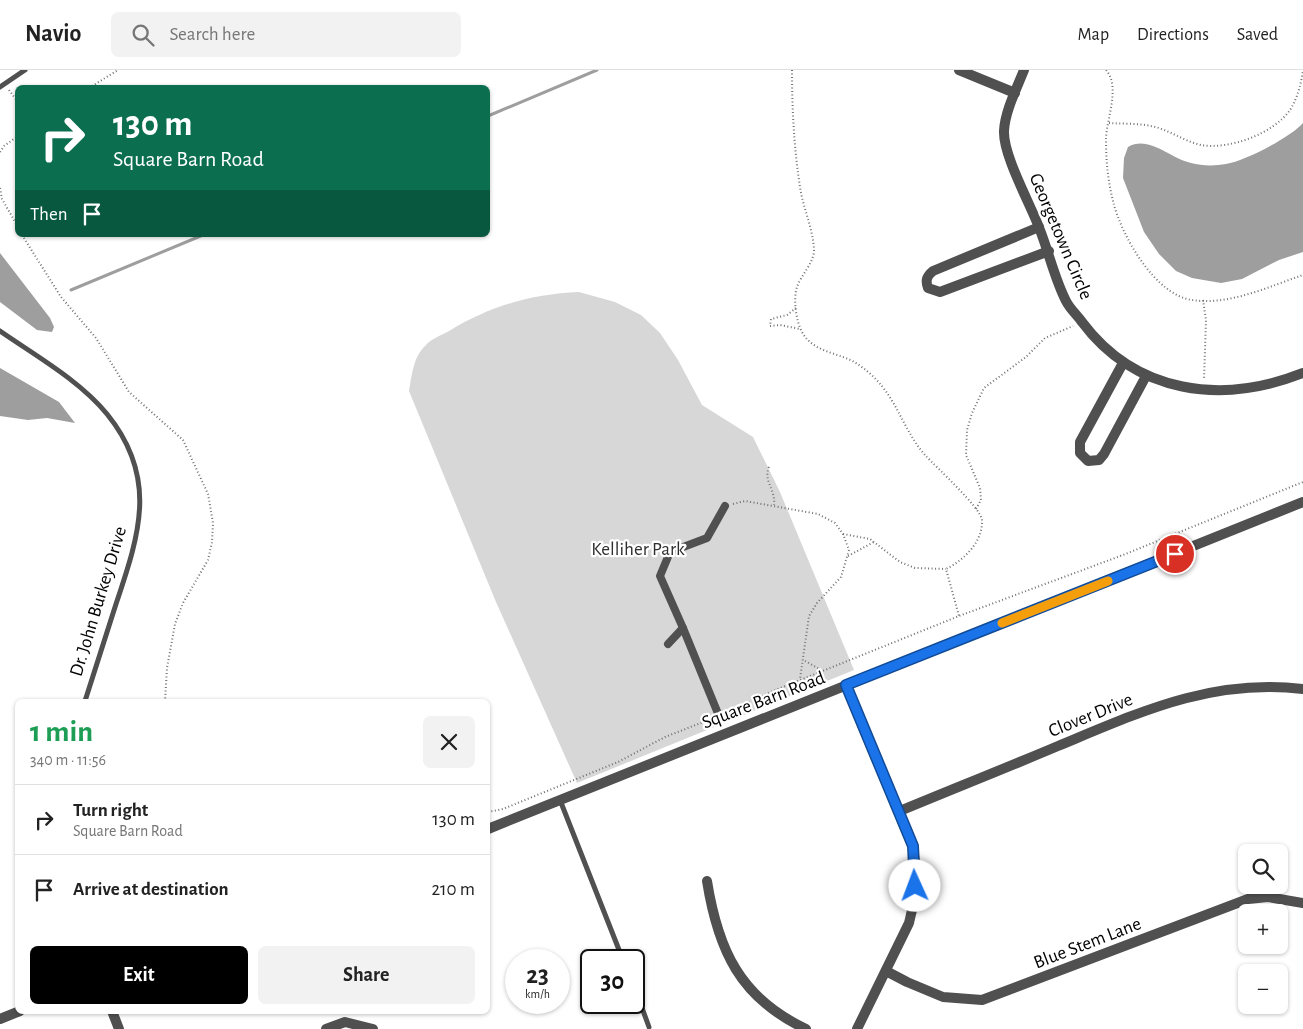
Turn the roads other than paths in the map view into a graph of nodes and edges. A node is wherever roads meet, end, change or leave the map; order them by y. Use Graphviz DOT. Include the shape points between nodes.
graph roads {
  1 [pos="958,70"];
  2 [pos="1024,70"];
  3 [pos="22,71"];
  4 [pos="0,87"];
  5 [pos="1015,93"];
  6 [pos="1039,227"];
  7 [pos="1049,251"];
  8 [pos="0,331"];
  9 [pos="1123,364"];
  10 [pos="1303,373"];
  11 [pos="1146,376"];
  12 [pos="1303,502"];
  13 [pos="725,506"];
  14 [pos="683,628"];
  15 [pos="668,644"];
  16 [pos="846,685"];
  17 [pos="1303,689"];
  18 [pos="86,699"];
  19 [pos="719,716"];
  20 [pos="559,800"];
  21 [pos="900,811"];
  22 [pos="490,827"];
  23 [pos="707,881"];
  24 [pos="1303,903"];
  25 [pos="619,949"];
  26 [pos="886,971"];
  27 [pos="15,1013"];
  28 [pos="113,1014"];
  29 [pos="645,1014"];
  30 [pos="0,1019"];
  31 [pos="650,1027"];
  32 [pos="119,1029"];
  33 [pos="326,1029"];
  34 [pos="373,1029"];
  35 [pos="806,1029"];
  36 [pos="857,1029"];
  1 -- 5 [label="street"];
  2 -- 5 [label="street, Georgetown Circle"];
  3 -- 4 [label="lane"];
  5 -- 6 [label="street, Georgetown Circle" via="1004,132 1014,169"];
  6 -- 7 [label="street, Georgetown Circle"];
  6 -- 7 [label="street" via="933,271 926,282 928,288 940,292"];
  7 -- 9 [label="street, Georgetown Circle" via="1066,301 1106,350"];
  8 -- 18 [label="lane, Dr. John Burkey Drive" via="76,384 107,414 123,438 140,488 138,533"];
  9 -- 11 [label="street, Georgetown Circle"];
  9 -- 11 [label="street" via="1080,442 1080,453 1088,461 1099,460 1104,454"];
  10 -- 11 [label="street, Georgetown Circle" via="1241,389 1203,391"];
  12 -- 16 [label="street, Square Barn Road"];
  13 -- 14 [label="street" via="707,538 670,552 660,576"];
  14 -- 15 [label="street"];
  14 -- 19 [label="street"];
  16 -- 20 [label="street, Square Barn Road"];
  16 -- 21 [label="street"];
  17 -- 21 [label="street, Clover Drive" via="1274,686 1214,690 1152,708"];
  20 -- 22 [label="street, Square Barn Road"];
  20 -- 25 [label="lane"];
  21 -- 26 [label="street" via="913,846 915,897 909,923"];
  23 -- 35 [label="street" via="712,917 727,956 744,982 767,1007"];
  24 -- 26 [label="street, Blue Stem Lane" via="1268,897 1248,899 982,1000 944,996"];
  26 -- 36 [label="street"];
  27 -- 30 [label="street"];
  28 -- 32 [label="street"];
  29 -- 31 [label="lane"];
  33 -- 34 [label="street" via="345,1022"];
}
